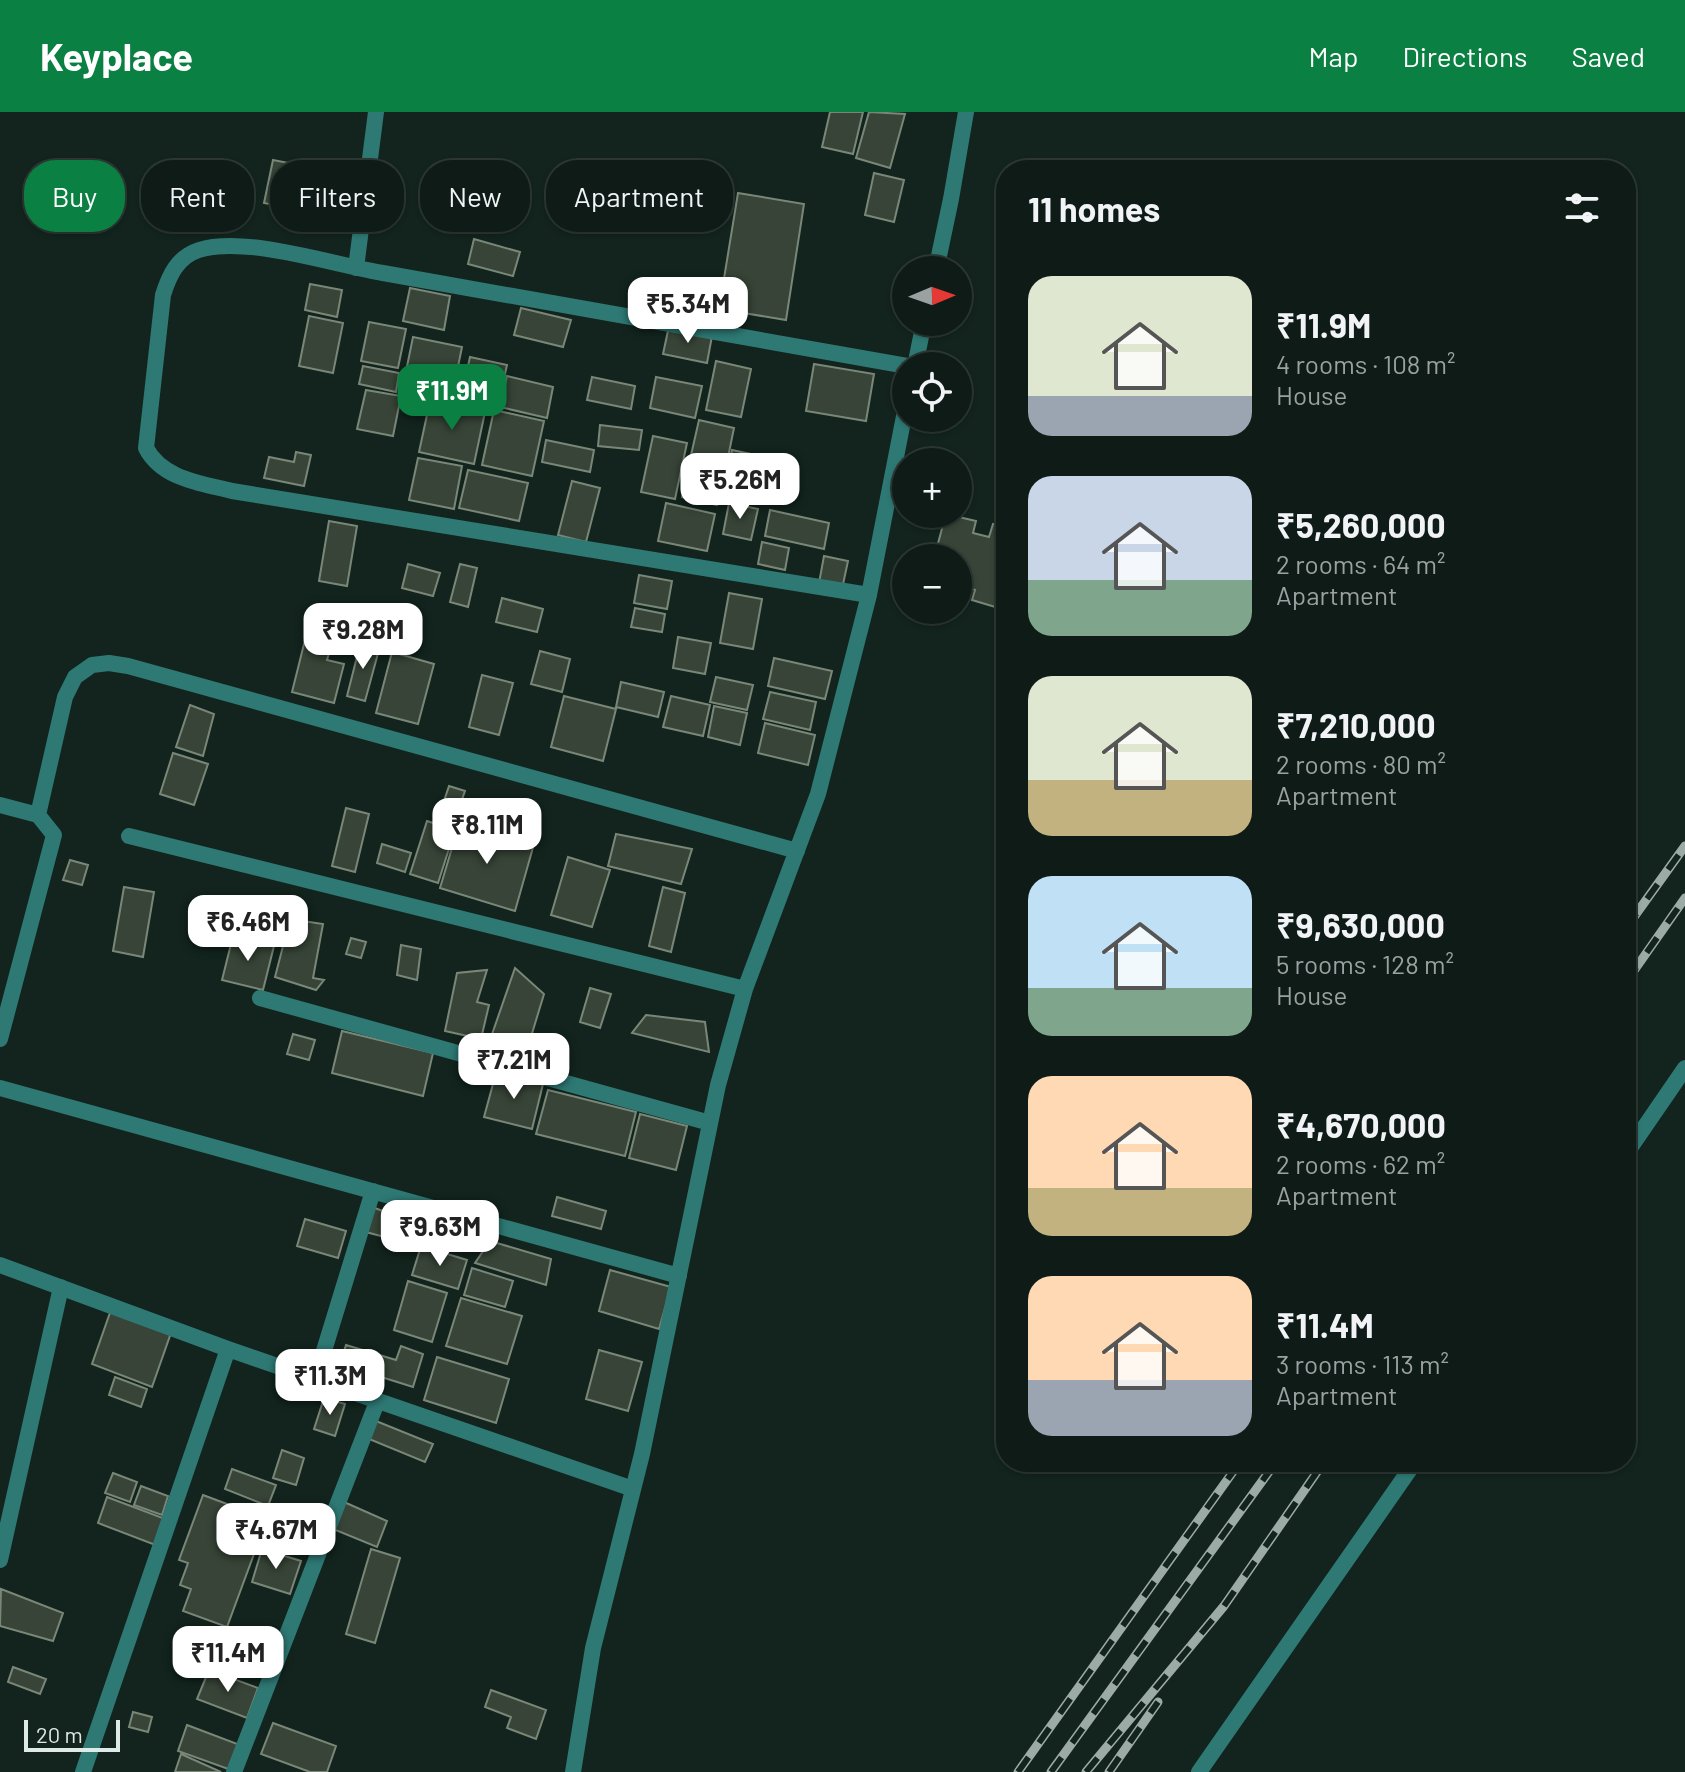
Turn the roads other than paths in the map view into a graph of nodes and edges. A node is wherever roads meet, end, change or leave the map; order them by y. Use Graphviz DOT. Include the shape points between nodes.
graph roads {
  1 [pos="376,112"];
  2 [pos="962,113"];
  3 [pos="939,256"];
  4 [pos="356,268"];
  5 [pos="892,363"];
  6 [pos="901,432"];
  7 [pos="869,595"];
  8 [pos="0,805"];
  9 [pos="38,815"];
  10 [pos="129,836"];
  11 [pos="797,851"];
  12 [pos="745,989"];
  13 [pos="260,998"];
  14 [pos="0,1039"];
  15 [pos="1685,1068"];
  16 [pos="0,1088"];
  17 [pos="710,1123"];
  18 [pos="1636,1139"];
  19 [pos="373,1191"];
  20 [pos="0,1265"];
  21 [pos="679,1276"];
  22 [pos="61,1287"];
  23 [pos="228,1349"];
  24 [pos="315,1380"];
  25 [pos="377,1402"];
  26 [pos="1408,1472"];
  27 [pos="633,1489"];
  28 [pos="0,1560"];
  29 [pos="83,1772"];
  30 [pos="234,1772"];
  31 [pos="573,1772"];
  32 [pos="1200,1772"];
  1 -- 4 [label="street"];
  2 -- 3 [label="street"];
  4 -- 5 [label="street"];
  4 -- 7 [label="street" via="225,245 197,250 180,261 163,295 146,448 153,460 165,470 232,491"];
  6 -- 7 [label="street"];
  7 -- 11 [label="street" via="818,794"];
  8 -- 9 [label="street"];
  9 -- 11 [label="street" via="65,697 75,677 92,665 109,663"];
  9 -- 14 [label="street" via="54,835"];
  10 -- 12 [label="street"];
  11 -- 12 [label="street"];
  12 -- 17 [label="street"];
  13 -- 17 [label="street"];
  15 -- 18 [label="street"];
  16 -- 19 [label="street"];
  17 -- 21 [label="street"];
  19 -- 21 [label="street"];
  19 -- 24 [label="street"];
  20 -- 22 [label="street"];
  21 -- 27 [label="street"];
  22 -- 23 [label="street"];
  22 -- 28 [label="street"];
  23 -- 24 [label="street"];
  23 -- 29 [label="street"];
  24 -- 25 [label="street"];
  25 -- 27 [label="street"];
  25 -- 30 [label="street"];
  26 -- 32 [label="street"];
  27 -- 31 [label="street" via="593,1648"];
}
